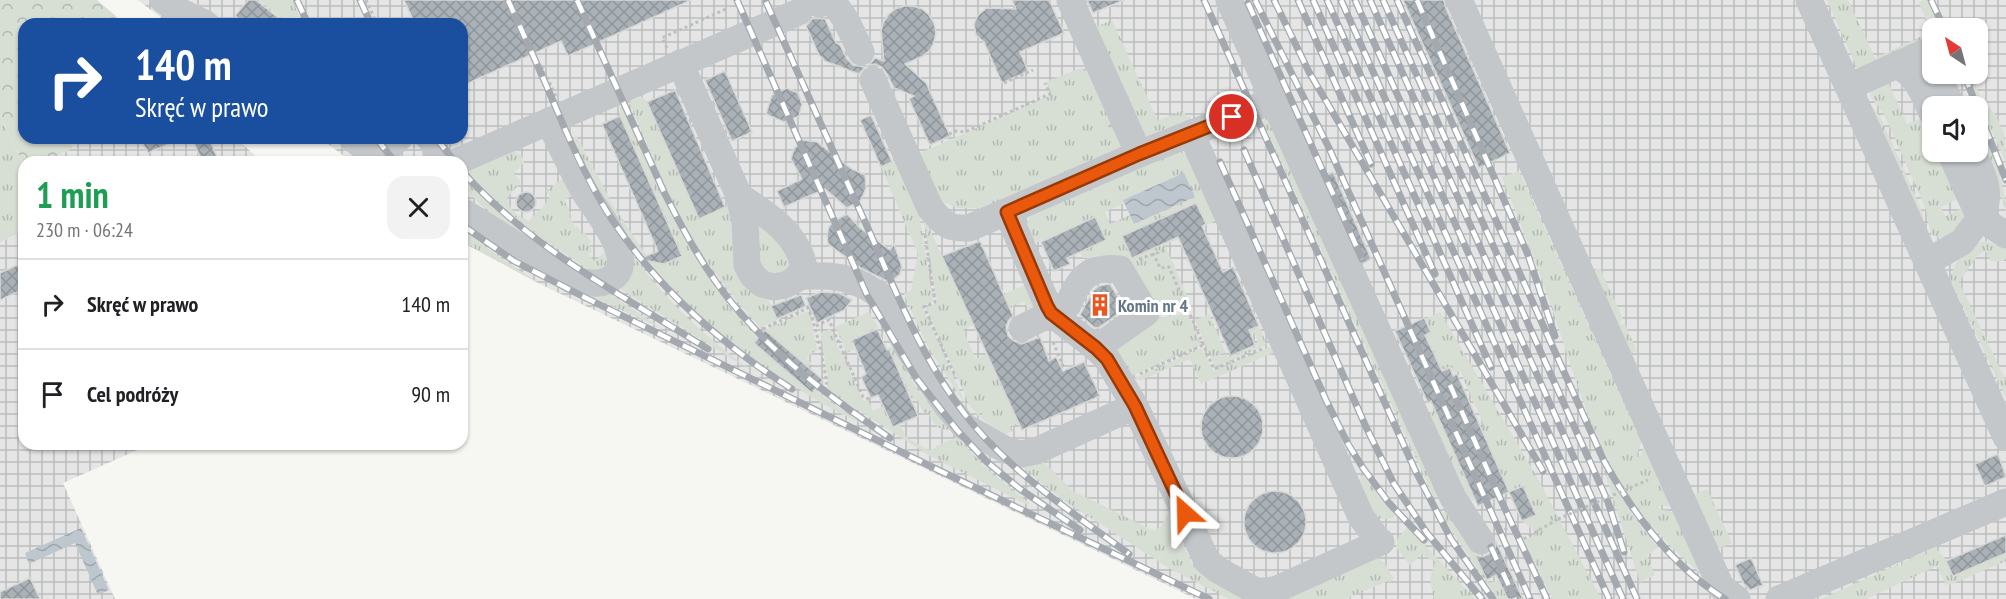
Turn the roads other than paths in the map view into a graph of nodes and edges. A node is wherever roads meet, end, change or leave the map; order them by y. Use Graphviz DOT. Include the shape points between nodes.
graph roads {
  1 [pos="163,0"];
  2 [pos="1070,0"];
  3 [pos="1229,0"];
  4 [pos="1459,0"];
  5 [pos="1809,0"];
  6 [pos="820,4"];
  7 [pos="194,18"];
  8 [pos="861,52"];
  9 [pos="675,58"];
  10 [pos="1919,59"];
  11 [pos="873,80"];
  12 [pos="1849,87"];
  13 [pos="1924,96"];
  14 [pos="1273,99"];
  15 [pos="553,110"];
  16 [pos="1191,134"];
  17 [pos="360,144"];
  18 [pos="394,144"];
  19 [pos="1139,154"];
  20 [pos="375,156"];
  21 [pos="383,156"];
  22 [pos="467,156"];
  23 [pos="1955,162"];
  24 [pos="1976,162"];
  25 [pos="739,196"];
  26 [pos="1007,212"];
  27 [pos="468,215"];
  28 [pos="1980,218"];
  29 [pos="2006,236"];
  30 [pos="1927,262"];
  31 [pos="798,276"];
  32 [pos="1051,313"];
  33 [pos="1022,328"];
  34 [pos="1096,348"];
  35 [pos="1135,406"];
  36 [pos="2006,437"];
  37 [pos="2006,502"];
  38 [pos="1481,541"];
  39 [pos="1737,599"];
  40 [pos="1779,599"];
  1 -- 7 [label="lane"];
  2 -- 19 [label="lane"];
  3 -- 14 [label="lane"];
  4 -- 39 [label="lane" via="1721,587"];
  5 -- 12 [label="lane"];
  6 -- 8 [label="lane" via="844,16"];
  6 -- 9 [label="lane"];
  9 -- 15 [label="lane"];
  9 -- 25 [label="lane"];
  10 -- 12 [label="lane"];
  10 -- 13 [label="lane" via="1908,70"];
  11 -- 26 [label="lane" via="930,208 944,224 969,228"];
  12 -- 30 [label="lane"];
  14 -- 16 [label="lane"];
  14 -- 38 [label="lane" via="1454,498"];
  15 -- 22 [label="lane"];
  15 -- 27 [label="lane" via="583,189 620,250 622,265 617,275 588,284 572,280"];
  16 -- 19 [label="lane"];
  16 -- 35 [label="lane" via="1361,517 1377,538 1277,589 1256,591 1207,561"];
  17 -- 20 [label="lane"];
  18 -- 21 [label="lane"];
  19 -- 26 [label="lane"];
  23 -- 28 [label="lane"];
  24 -- 28 [label="lane" via="1988,196"];
  25 -- 31 [label="lane" via="786,233 802,257 804,268"];
  25 -- 31 [label="lane" via="747,265 753,276 774,287"];
  26 -- 32 [label="lane"];
  28 -- 29 [label="lane"];
  28 -- 30 [label="lane" via="1962,242"];
  30 -- 36 [label="lane"];
  31 -- 35 [label="lane" via="843,278 883,297 903,341 947,406 965,427 1006,450 1021,454 1036,451"];
  32 -- 33 [label="lane"];
  32 -- 34 [label="lane"];
  32 -- 34 [label="lane" via="1068,305 1086,273 1120,269 1146,312"];
  34 -- 35 [label="lane"];
  37 -- 40 [label="lane"];
}
